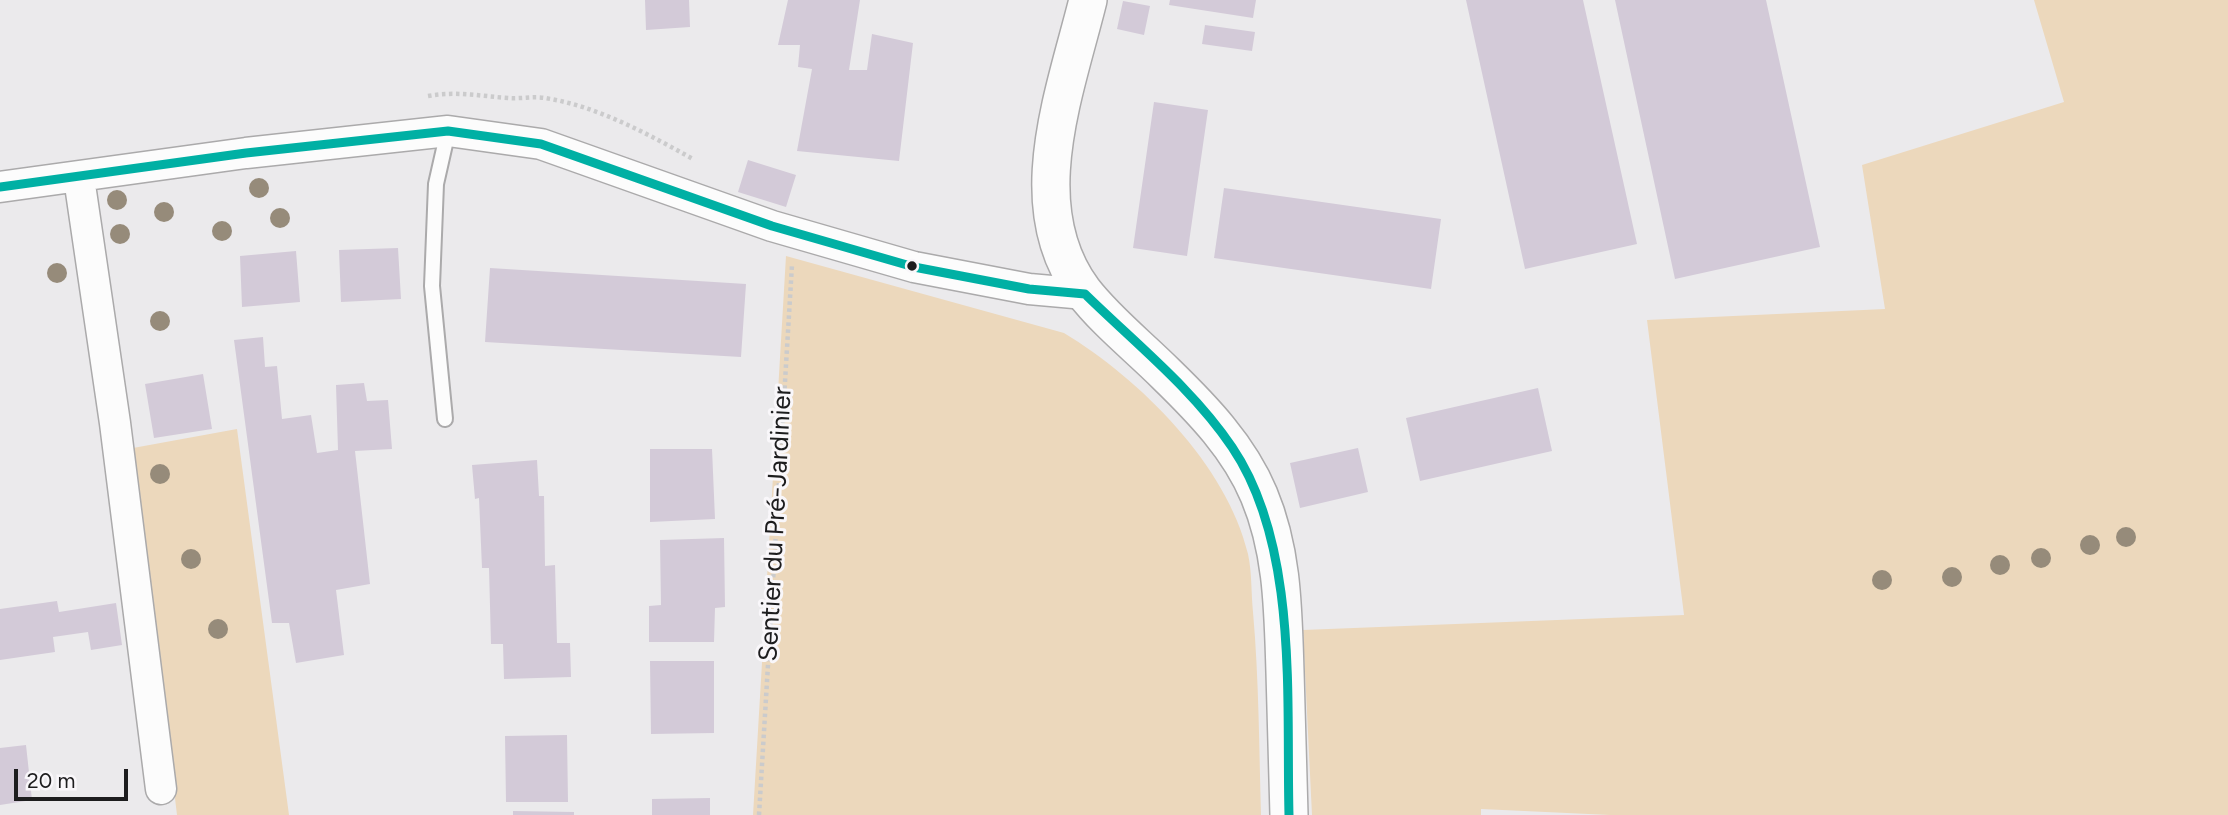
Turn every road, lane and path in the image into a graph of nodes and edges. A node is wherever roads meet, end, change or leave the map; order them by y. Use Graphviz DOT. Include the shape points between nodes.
graph roads {
  1 [pos="1088,0"];
  2 [pos="448,131"];
  3 [pos="79,177"];
  4 [pos="0,187"];
  5 [pos="795,233"];
  6 [pos="1085,294"];
  7 [pos="445,419"];
  8 [pos="161,789"];
  9 [pos="759,815"];
  10 [pos="1289,815"];
  1 -- 6 [label="street" via="1062,106 1051,182 1056,241"];
  2 -- 3 [label="street"];
  2 -- 5 [label="street" via="541,144"];
  2 -- 7 [label="lane" via="436,184 432,286"];
  3 -- 4 [label="street"];
  3 -- 8 [label="street" via="116,423"];
  5 -- 6 [label="street" via="914,267 1029,289"];
  5 -- 9 [label="path, Sentier du Pré-Jardinier"];
  6 -- 10 [label="street" via="1199,406 1232,446 1259,493 1282,589"];
}
